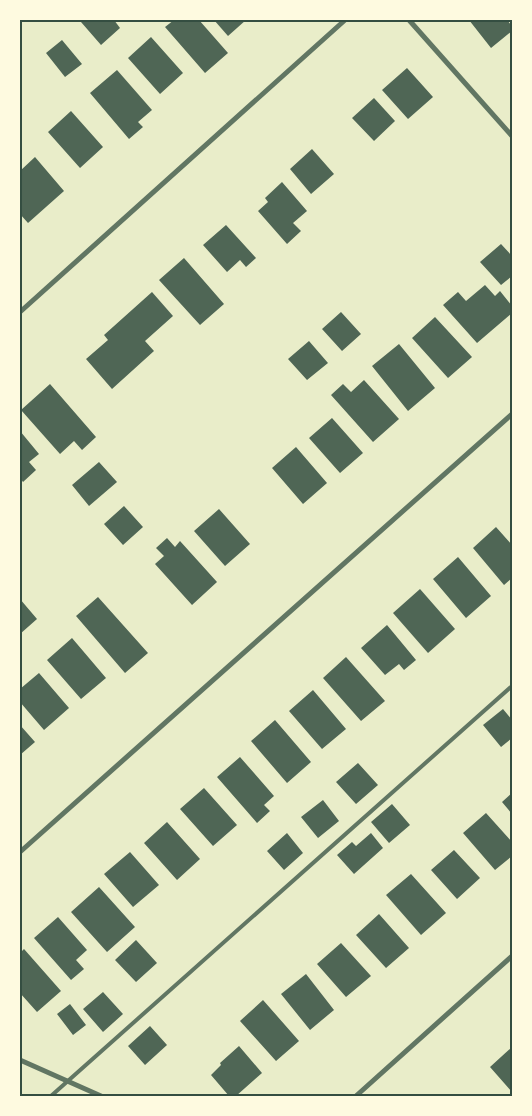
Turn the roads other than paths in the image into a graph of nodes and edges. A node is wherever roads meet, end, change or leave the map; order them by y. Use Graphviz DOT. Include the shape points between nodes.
graph roads {
  1 [pos="345,20"];
  2 [pos="409,20"];
  3 [pos="512,136"];
  4 [pos="20,312"];
  5 [pos="512,414"];
  6 [pos="512,686"];
  7 [pos="20,852"];
  8 [pos="512,956"];
  9 [pos="20,1060"];
  10 [pos="68,1081"];
  11 [pos="51,1096"];
  12 [pos="101,1096"];
  13 [pos="356,1096"];
  1 -- 4 [label="street"];
  2 -- 3 [label="street"];
  5 -- 7 [label="street"];
  6 -- 10 [label="lane"];
  8 -- 13 [label="street"];
  9 -- 10 [label="street"];
  10 -- 11 [label="lane"];
  10 -- 12 [label="street"];
}
